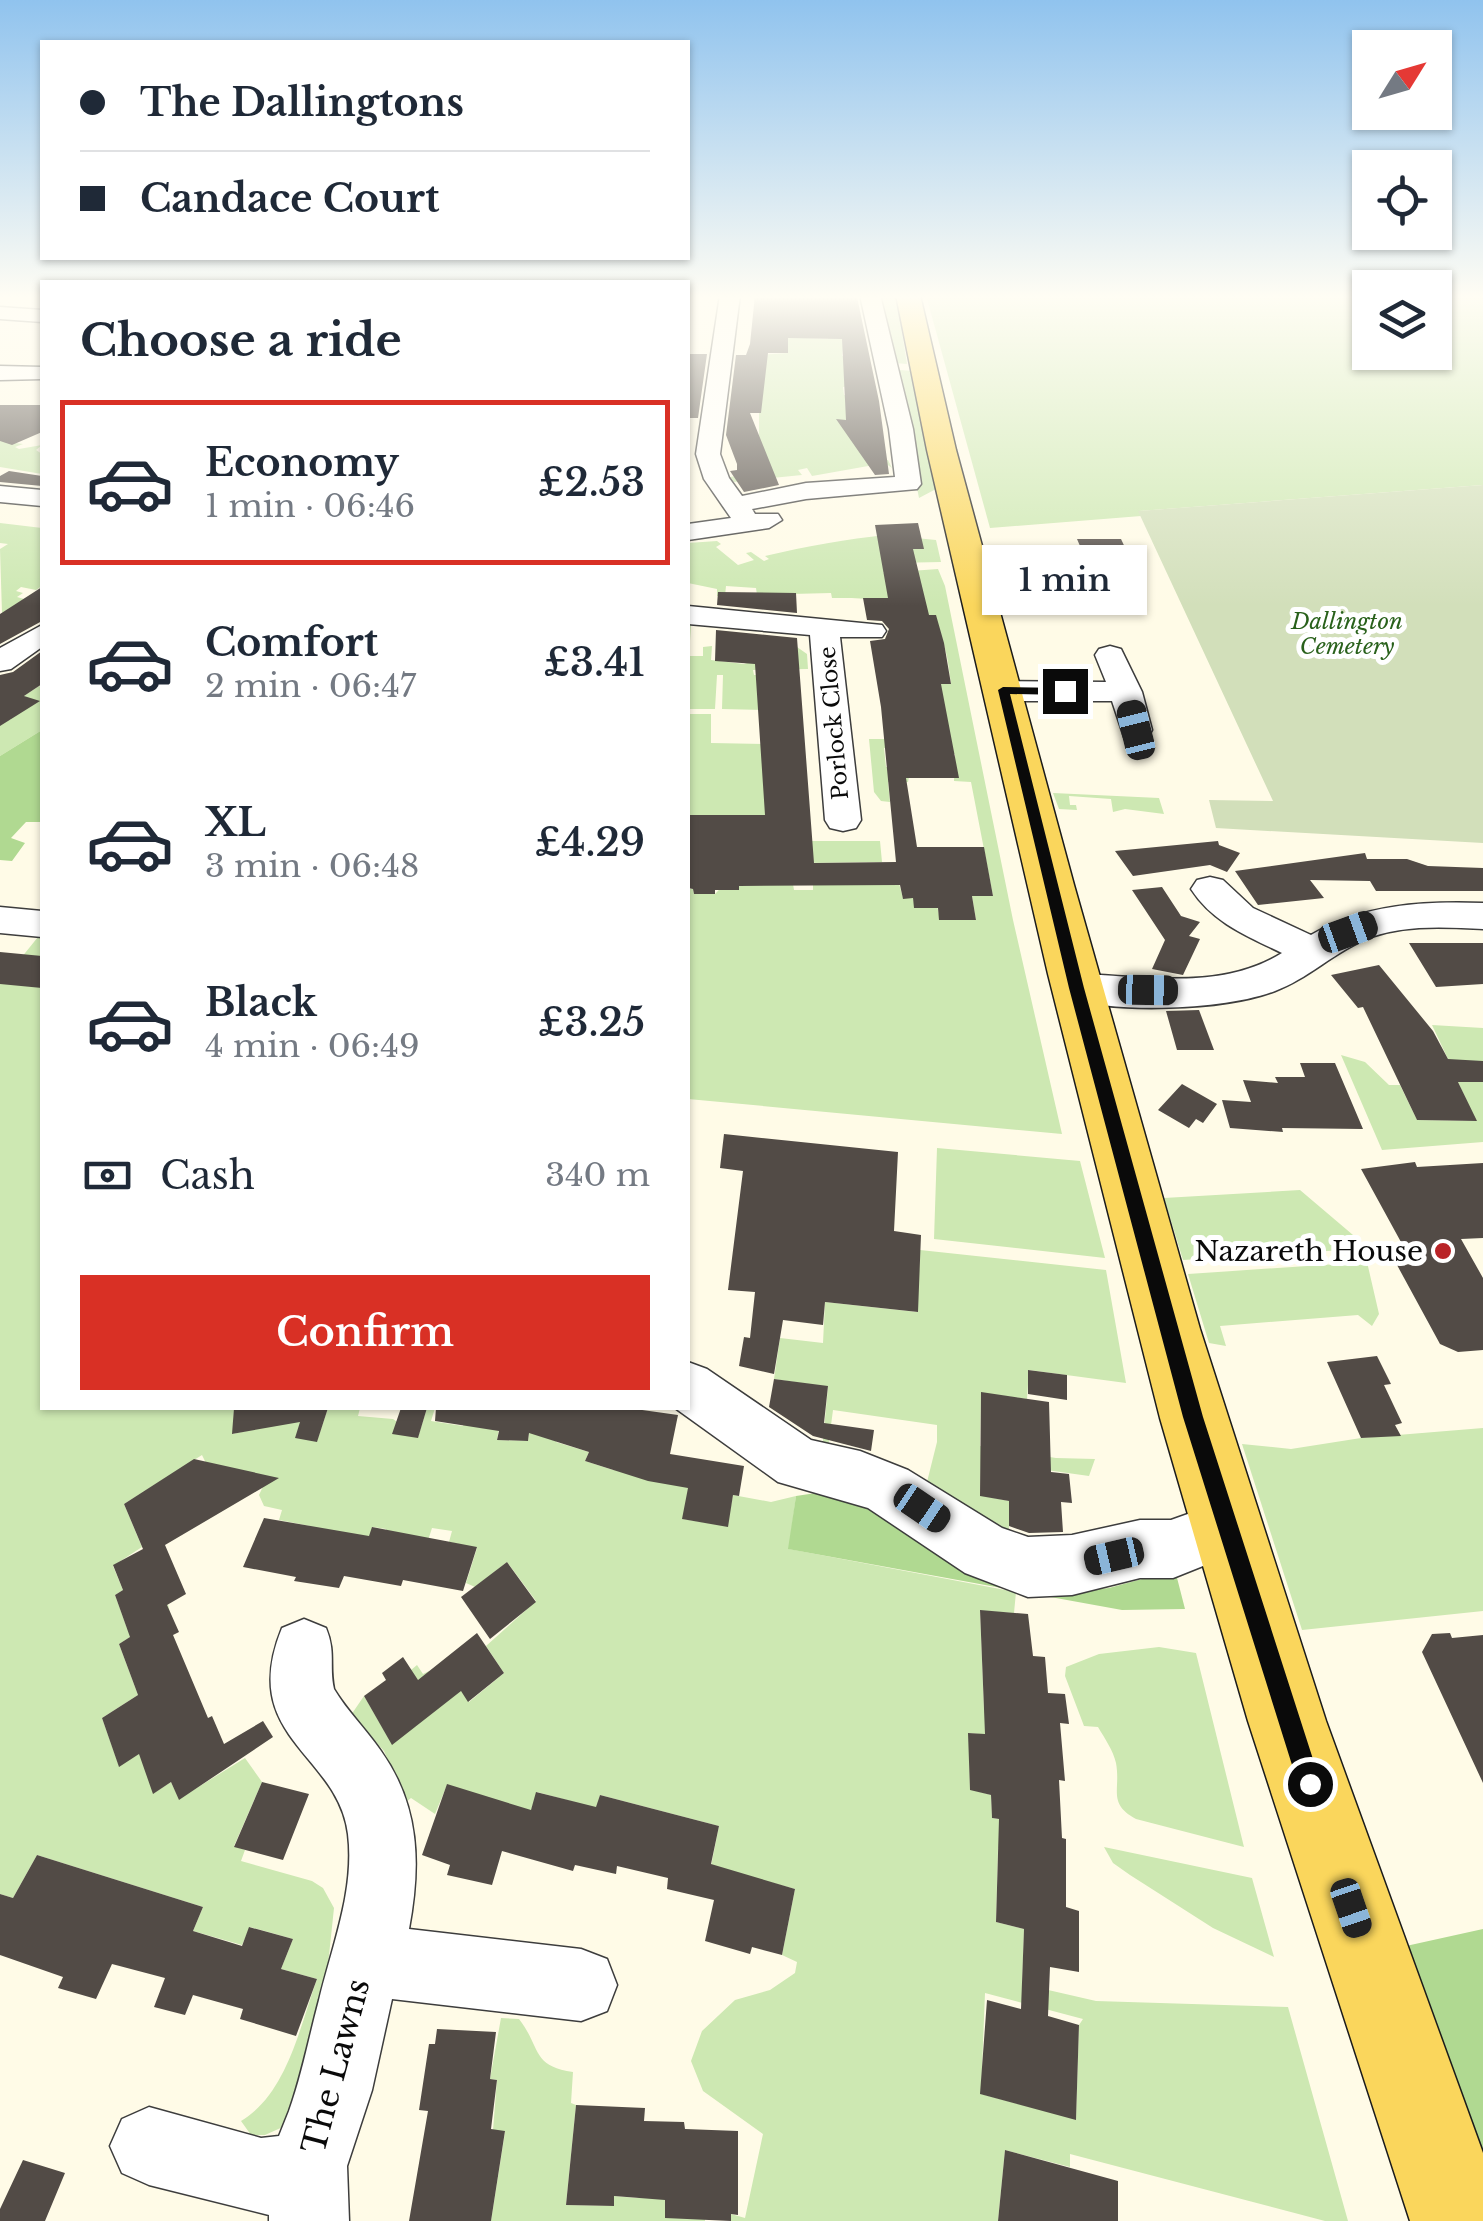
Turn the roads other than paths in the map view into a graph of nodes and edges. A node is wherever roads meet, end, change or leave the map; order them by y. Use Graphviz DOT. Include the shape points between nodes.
graph roads {
  1 [pos="713,399"];
  2 [pos="893,399"];
  3 [pos="927,399"];
  4 [pos="0,494"];
  5 [pos="40,498"];
  6 [pos="952,500"];
  7 [pos="783,507"];
  8 [pos="741,514"];
  9 [pos="690,531"];
  10 [pos="690,615"];
  11 [pos="824,627"];
  12 [pos="872,631"];
  13 [pos="40,635"];
  14 [pos="1110,655"];
  15 [pos="0,662"];
  16 [pos="1003,690"];
  17 [pos="1126,692"];
  18 [pos="1136,730"];
  19 [pos="842,820"];
  20 [pos="1210,889"];
  21 [pos="1483,916"];
  22 [pos="0,920"];
  23 [pos="40,924"];
  24 [pos="1313,952"];
  25 [pos="1076,988"];
  26 [pos="690,1387"];
  27 [pos="1227,1528"];
  28 [pos="304,1650"];
  29 [pos="364,1960"];
  30 [pos="581,1985"];
  31 [pos="150,2146"];
  32 [pos="307,2196"];
  33 [pos="1459,2221"];
  1 -- 8 [label="street" via="708,454"];
  2 -- 7 [label="street" via="908,484 806,491"];
  3 -- 6 [label="main road"];
  4 -- 5 [label="street"];
  6 -- 7 [label="street"];
  6 -- 16 [label="main road"];
  7 -- 8 [label="street"];
  8 -- 9 [label="street"];
  10 -- 11 [label="street, Porlock Close"];
  11 -- 12 [label="street, Porlock Close"];
  11 -- 19 [label="street, Porlock Close"];
  13 -- 15 [label="street"];
  14 -- 17 [label="street"];
  16 -- 17 [label="street"];
  16 -- 25 [label="main road"];
  17 -- 18 [label="street"];
  20 -- 24 [label="street" via="1240,917"];
  21 -- 24 [label="street" via="1372,923"];
  22 -- 23 [label="street"];
  24 -- 25 [label="street" via="1255,984 1218,991"];
  25 -- 27 [label="main road"];
  26 -- 27 [label="street" via="798,1463 888,1489 1016,1564 1072,1565 1140,1549 1173,1549"];
  27 -- 33 [label="main road"];
  28 -- 29 [label="street, The Lawns" via="297,1684 304,1704 355,1768 378,1814 384,1864"];
  29 -- 30 [label="street, The Lawns"];
  29 -- 32 [label="street, The Lawns"];
  31 -- 32 [label="street, The Lawns"];
}
